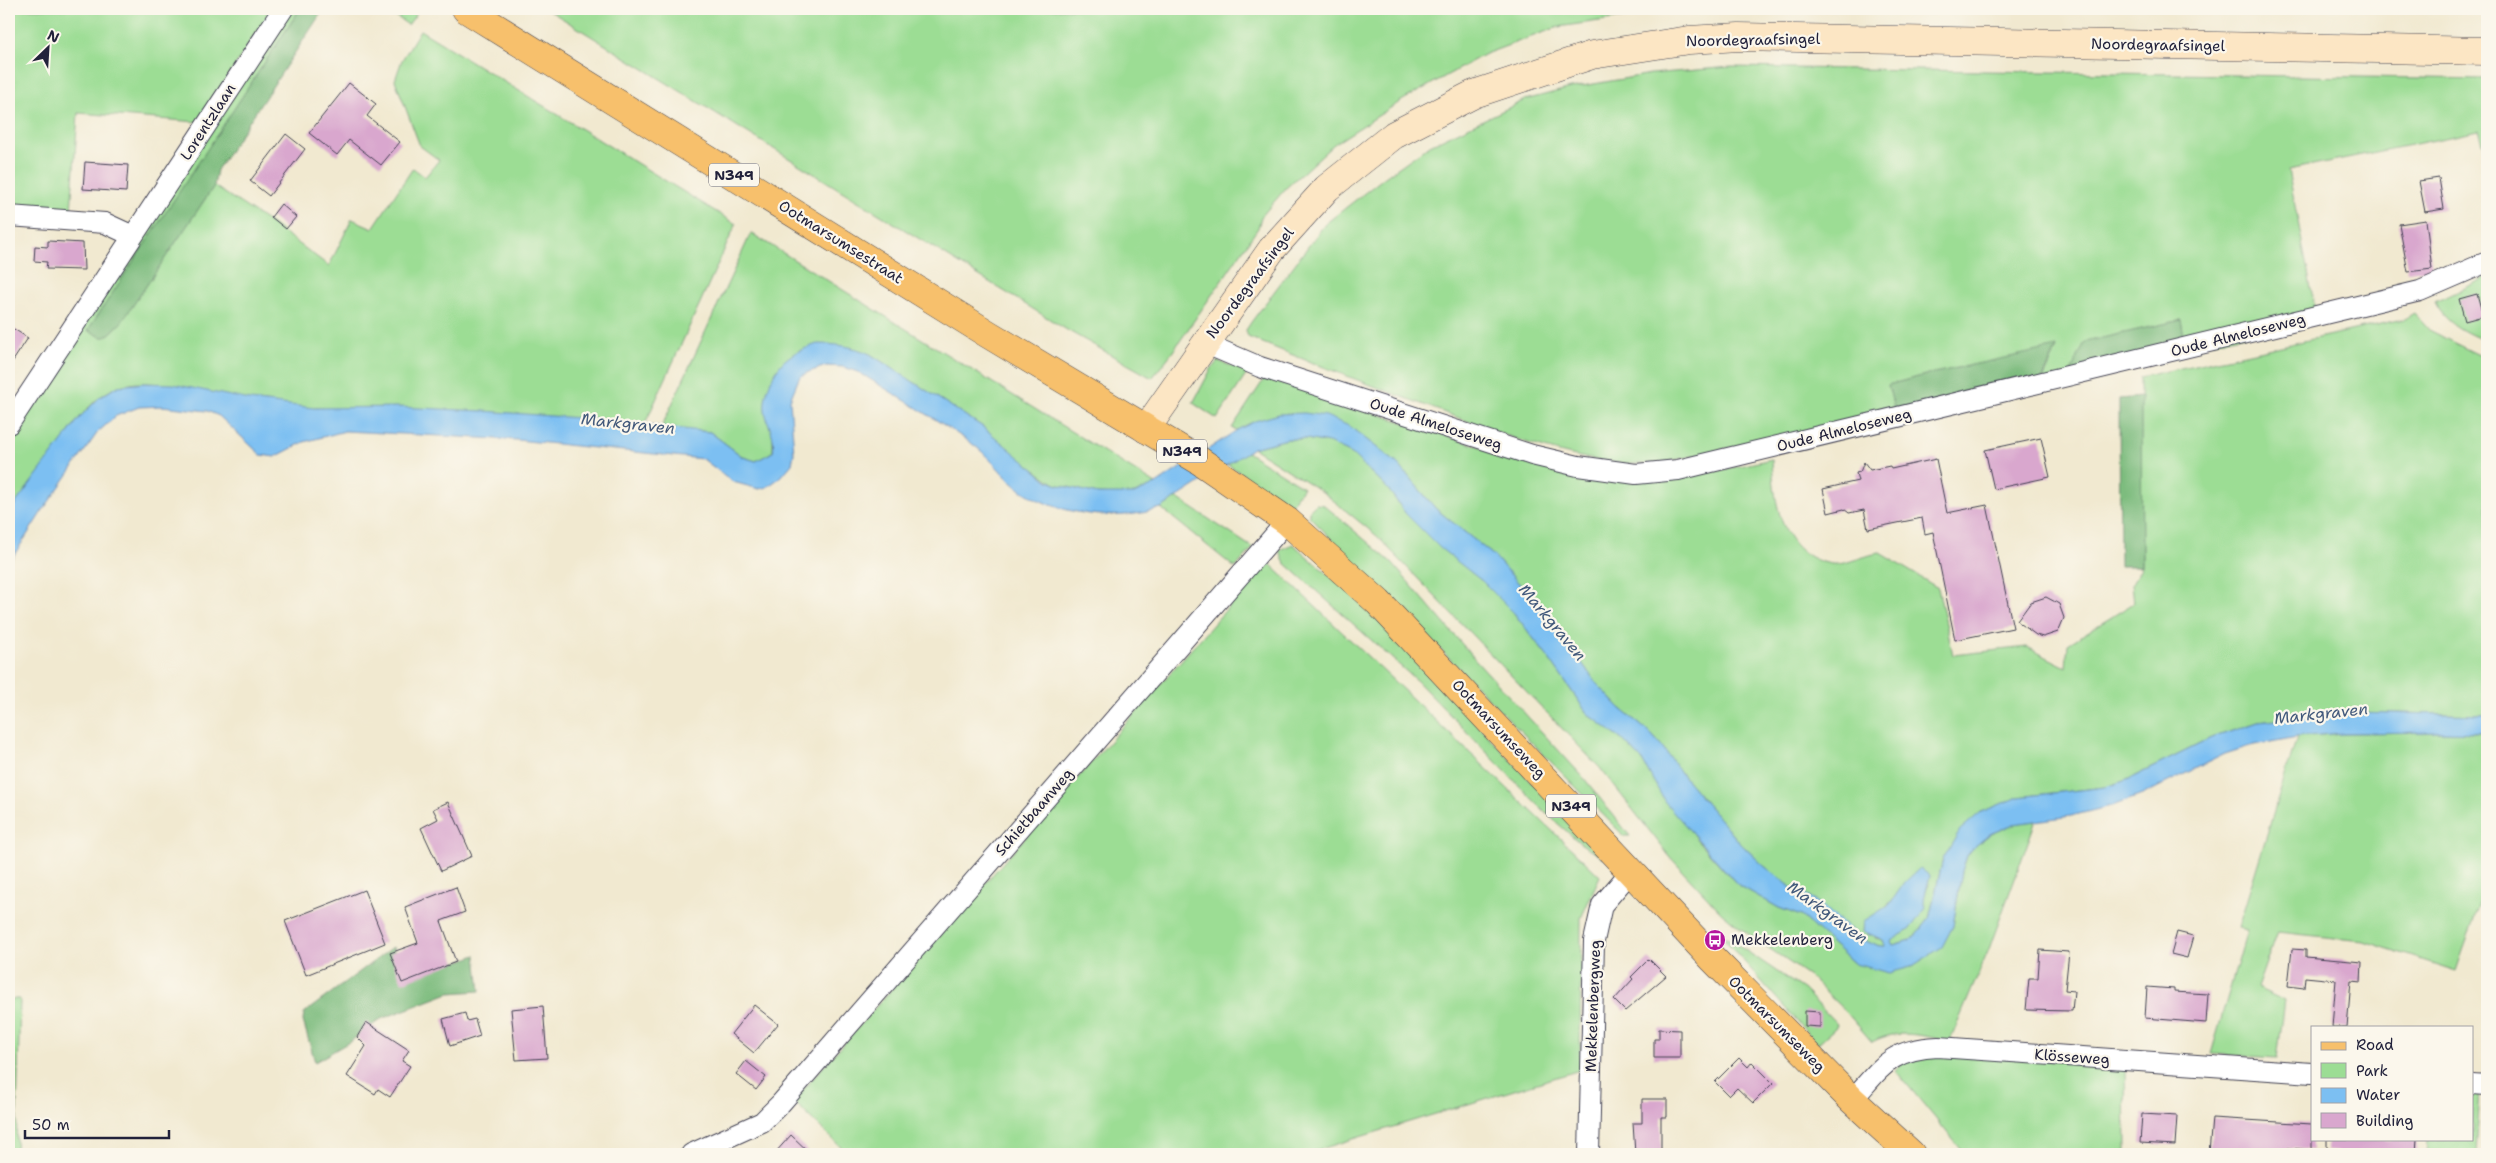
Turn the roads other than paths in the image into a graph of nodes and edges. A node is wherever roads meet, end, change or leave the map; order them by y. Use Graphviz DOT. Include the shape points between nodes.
graph roads {
  1 [pos="283,9"];
  2 [pos="466,9"];
  3 [pos="2487,51"];
  4 [pos="9,216"];
  5 [pos="133,236"];
  6 [pos="2487,262"];
  7 [pos="1204,343"];
  8 [pos="9,424"];
  9 [pos="1146,429"];
  10 [pos="1217,473"];
  11 [pos="1287,521"];
  12 [pos="1632,870"];
  13 [pos="2311,1073"];
  14 [pos="2474,1084"];
  15 [pos="2487,1085"];
  16 [pos="1852,1100"];
  17 [pos="691,1154"];
  18 [pos="1589,1154"];
  19 [pos="1911,1154"];
  1 -- 5 [label="street, Lorentzlaan"];
  2 -- 9 [label="main road, Ootmarsumsestraat / N349"];
  3 -- 7 [label="main road, Noordegraafsingel" via="1739,37 1689,40 1592,56 1474,94 1394,135 1327,188 1272,249"];
  4 -- 5 [label="street" via="105,223"];
  5 -- 8 [label="street, Lorentzlaan"];
  6 -- 7 [label="street, Oude Almeloseweg" via="2420,291 1678,470 1636,474 1578,466 1532,455 1260,367"];
  7 -- 9 [label="main road, Noordegraafsingel"];
  9 -- 10 [label="main road, Ootmarsumsestraat / N349"];
  10 -- 11 [label="main road, Ootmarsumseweg / N349"];
  11 -- 12 [label="main road, Ootmarsumseweg / N349" via="1378,602"];
  11 -- 17 [label="street, Schietbaanweg" via="781,1103 762,1122"];
  12 -- 16 [label="main road, Ootmarsumseweg / N349" via="1713,959"];
  12 -- 18 [label="street, Mekkelenbergweg" via="1602,904 1594,941"];
  13 -- 16 [label="street, Klösseweg" via="1917,1048 1890,1059"];
  14 -- 15 [label="street"];
  16 -- 19 [label="main road, Ootmarsumseweg / N349"];
}
